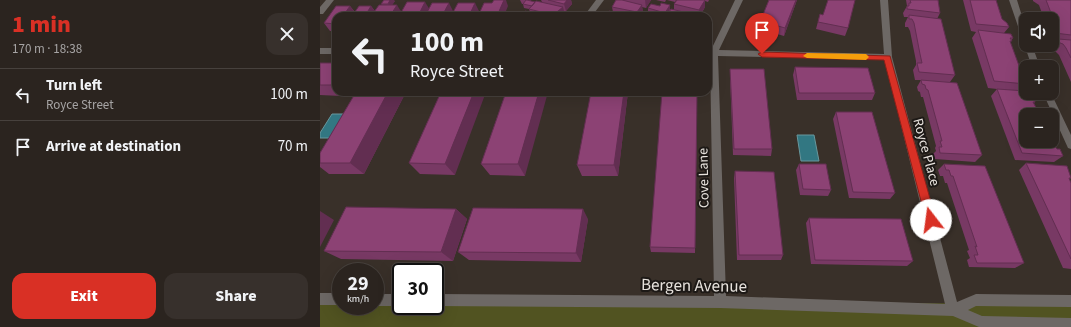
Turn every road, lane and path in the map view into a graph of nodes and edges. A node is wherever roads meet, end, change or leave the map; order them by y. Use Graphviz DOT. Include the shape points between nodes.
graph roads {
  1 [pos="327,0"];
  2 [pos="330,0"];
  3 [pos="600,0"];
  4 [pos="739,0"];
  5 [pos="884,0"];
  6 [pos="1013,0"];
  7 [pos="320,5"];
  8 [pos="320,12"];
  9 [pos="591,12"];
  10 [pos="1019,18"];
  11 [pos="320,51"];
  12 [pos="332,51"];
  13 [pos="712,51"];
  14 [pos="712,53"];
  15 [pos="888,57"];
  16 [pos="712,84"];
  17 [pos="1050,100"];
  18 [pos="1071,145"];
  19 [pos="320,299"];
  20 [pos="332,299"];
  21 [pos="444,300"];
  22 [pos="720,302"];
  23 [pos="1071,302"];
  24 [pos="953,310"];
  25 [pos="1071,324"];
  1 -- 7 [label="street"];
  2 -- 8 [label="street"];
  3 -- 9 [label="street"];
  4 -- 13 [label="street"];
  5 -- 15 [label="street, Royce Place"];
  6 -- 10 [label="street"];
  11 -- 12 [label="street"];
  14 -- 15 [label="street"];
  15 -- 24 [label="street, Royce Place"];
  16 -- 22 [label="street, Cove Lane"];
  17 -- 18 [label="street"];
  19 -- 20 [label="street"];
  21 -- 22 [label="street, Bergen Avenue"];
  22 -- 24 [label="street, Bergen Avenue"];
  23 -- 24 [label="street, Bergen Avenue" via="976,300"];
  24 -- 25 [label="street, Bergen Avenue" via="982,322"];
}
